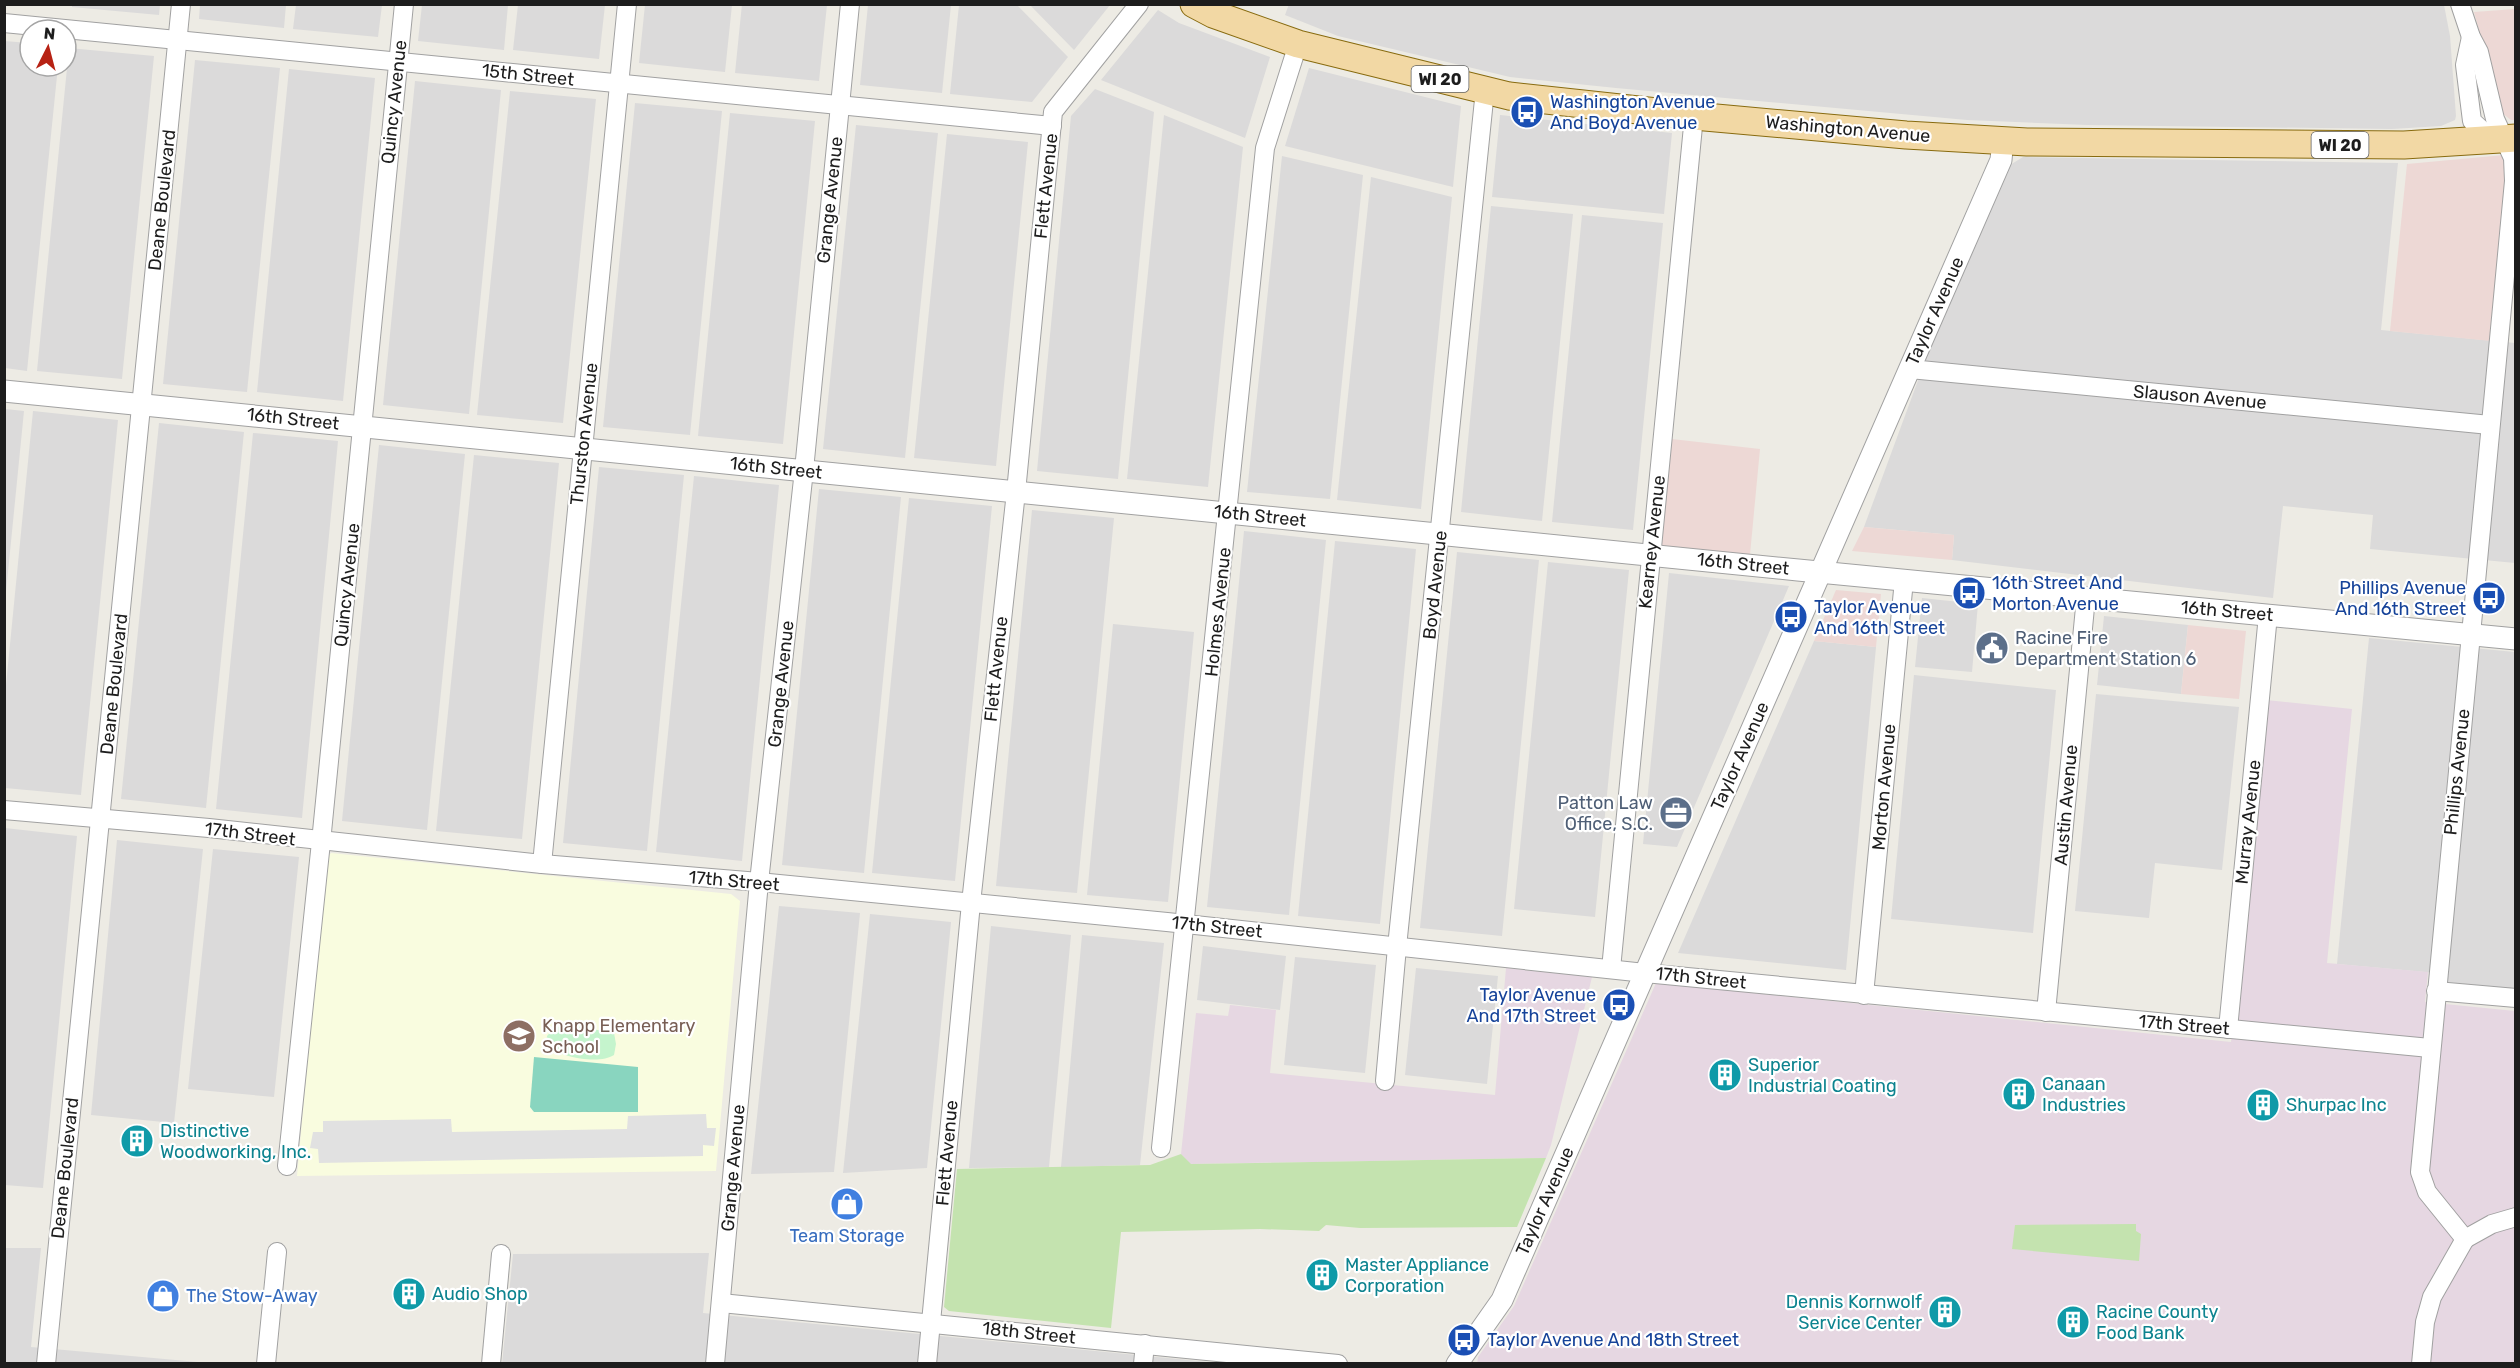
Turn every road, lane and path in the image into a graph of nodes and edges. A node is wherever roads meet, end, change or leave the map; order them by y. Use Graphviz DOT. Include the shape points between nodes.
graph roads {
  1 [pos="181,4"];
  2 [pos="404,4"];
  3 [pos="627,4"];
  4 [pos="849,4"];
  5 [pos="1139,4"];
  6 [pos="1194,4"];
  7 [pos="2460,4"];
  8 [pos="4,23"];
  9 [pos="178,40"];
  10 [pos="1298,44"];
  11 [pos="398,62"];
  12 [pos="619,84"];
  13 [pos="1485,90"];
  14 [pos="840,106"];
  15 [pos="1694,116"];
  16 [pos="1052,126"];
  17 [pos="2003,139"];
  18 [pos="2506,144"];
  19 [pos="1910,369"];
  20 [pos="4,391"];
  21 [pos="142,404"];
  22 [pos="2490,425"];
  23 [pos="362,426"];
  24 [pos="583,448"];
  25 [pos="804,470"];
  26 [pos="1016,492"];
  27 [pos="1228,513"];
  28 [pos="1441,534"];
  29 [pos="1651,555"];
  30 [pos="1821,572"];
  31 [pos="1904,580"];
  32 [pos="2086,597"];
  33 [pos="2268,615"];
  34 [pos="2470,634"];
  35 [pos="2516,639"];
  36 [pos="4,810"];
  37 [pos="101,820"];
  38 [pos="321,842"];
  39 [pos="542,864"];
  40 [pos="759,882"];
  41 [pos="971,903"];
  42 [pos="1183,924"];
  43 [pos="1397,947"];
  44 [pos="1611,969"];
  45 [pos="1645,973"];
  46 [pos="2436,991"];
  47 [pos="1864,994"];
  48 [pos="2516,998"];
  49 [pos="2046,1012"];
  50 [pos="2228,1029"];
  51 [pos="2430,1048"];
  52 [pos="1385,1081"];
  53 [pos="1161,1148"];
  54 [pos="286,1166"];
  55 [pos="2516,1217"];
  56 [pos="2465,1239"];
  57 [pos="277,1251"];
  58 [pos="501,1254"];
  59 [pos="721,1303"];
  60 [pos="930,1322"];
  61 [pos="1145,1344"];
  62 [pos="46,1364"];
  63 [pos="266,1364"];
  64 [pos="491,1364"];
  65 [pos="715,1364"];
  66 [pos="927,1364"];
  67 [pos="1143,1364"];
  68 [pos="1338,1364"];
  69 [pos="1457,1364"];
  70 [pos="2421,1364"];
  1 -- 9 [label="street, Deane Boulevard"];
  2 -- 11 [label="street, Quincy Avenue"];
  3 -- 12 [label="street, Thurston Avenue"];
  4 -- 14 [label="street, Grange Avenue"];
  5 -- 16 [label="street, Flett Avenue" via="1053,112"];
  6 -- 10 [label="main road, Washington Avenue / WI 20"];
  7 -- 18 [label="street" via="2479,52 2495,119"];
  8 -- 9 [label="street, 15th Street"];
  9 -- 11 [label="street, 15th Street"];
  9 -- 21 [label="street, Deane Boulevard"];
  10 -- 13 [label="main road, Washington Avenue / WI 20"];
  10 -- 27 [label="street, Holmes Avenue" via="1265,148"];
  11 -- 12 [label="street, 15th Street"];
  11 -- 23 [label="street, Quincy Avenue"];
  12 -- 14 [label="street, 15th Street"];
  12 -- 24 [label="street, Thurston Avenue"];
  13 -- 15 [label="main road, Washington Avenue / WI 20"];
  13 -- 28 [label="street, Boyd Avenue"];
  14 -- 16 [label="street, 15th Street"];
  14 -- 25 [label="street, Grange Avenue"];
  15 -- 17 [label="main road, Washington Avenue / WI 20" via="1906,135"];
  15 -- 29 [label="street, Kearney Avenue"];
  16 -- 26 [label="street, Flett Avenue"];
  17 -- 18 [label="main road, Washington Avenue / WI 20"];
  17 -- 19 [label="street, Taylor Avenue" via="2001,160"];
  18 -- 22 [label="street, Phillips Avenue" via="2514,180"];
  19 -- 22 [label="street, Slauson Avenue"];
  19 -- 30 [label="street, Taylor Avenue"];
  20 -- 21 [label="street, 16th Street"];
  21 -- 23 [label="street, 16th Street"];
  21 -- 37 [label="street, Deane Boulevard"];
  22 -- 34 [label="street, Phillips Avenue"];
  23 -- 24 [label="street, 16th Street"];
  23 -- 38 [label="street, Quincy Avenue"];
  24 -- 25 [label="street, 16th Street"];
  24 -- 39 [label="street, Thurston Avenue"];
  25 -- 26 [label="street, 16th Street"];
  25 -- 40 [label="street, Grange Avenue"];
  26 -- 27 [label="street, 16th Street"];
  26 -- 41 [label="street, Flett Avenue"];
  27 -- 28 [label="street, 16th Street"];
  27 -- 42 [label="street, Holmes Avenue"];
  28 -- 29 [label="street, 16th Street"];
  28 -- 43 [label="street, Boyd Avenue"];
  29 -- 30 [label="street, 16th Street"];
  29 -- 44 [label="street, Kearney Avenue"];
  30 -- 31 [label="street, 16th Street"];
  30 -- 45 [label="street, Taylor Avenue"];
  31 -- 32 [label="street, 16th Street"];
  31 -- 47 [label="street, Morton Avenue"];
  32 -- 33 [label="street, 16th Street"];
  32 -- 49 [label="street, Austin Avenue"];
  33 -- 34 [label="street, 16th Street"];
  33 -- 50 [label="street, Murray Avenue"];
  34 -- 35 [label="street, 16th Street"];
  34 -- 46 [label="street, Phillips Avenue"];
  36 -- 37 [label="street, 17th Street"];
  37 -- 38 [label="street, 17th Street"];
  37 -- 62 [label="street, Deane Boulevard"];
  38 -- 39 [label="street, 17th Street"];
  38 -- 54 [label="street, Quincy Avenue"];
  39 -- 40 [label="street, 17th Street"];
  40 -- 41 [label="street, 17th Street"];
  40 -- 59 [label="street, Grange Avenue"];
  41 -- 42 [label="street, 17th Street"];
  41 -- 60 [label="street, Flett Avenue"];
  42 -- 43 [label="street, 17th Street"];
  42 -- 53 [label="street, Holmes Avenue"];
  43 -- 44 [label="street, 17th Street"];
  43 -- 52 [label="street, Boyd Avenue"];
  44 -- 45 [label="street, 17th Street"];
  45 -- 47 [label="street, 17th Street"];
  45 -- 69 [label="street, Taylor Avenue" via="1502,1300"];
  46 -- 48 [label="street"];
  46 -- 51 [label="street, Phillips Avenue"];
  47 -- 49 [label="street, 17th Street"];
  49 -- 50 [label="street, 17th Street"];
  50 -- 51 [label="street, 17th Street"];
  51 -- 56 [label="street, Phillips Avenue" via="2420,1172 2427,1192"];
  55 -- 56 [label="street"];
  56 -- 70 [label="street" via="2432,1297"];
  57 -- 63 [label="street"];
  58 -- 64 [label="street"];
  59 -- 60 [label="street, 18th Street"];
  59 -- 65 [label="street, Grange Avenue"];
  60 -- 61 [label="street, 18th Street"];
  60 -- 66 [label="street, Flett Avenue"];
  61 -- 67 [label="street"];
  61 -- 68 [label="street, 18th Street"];
}
